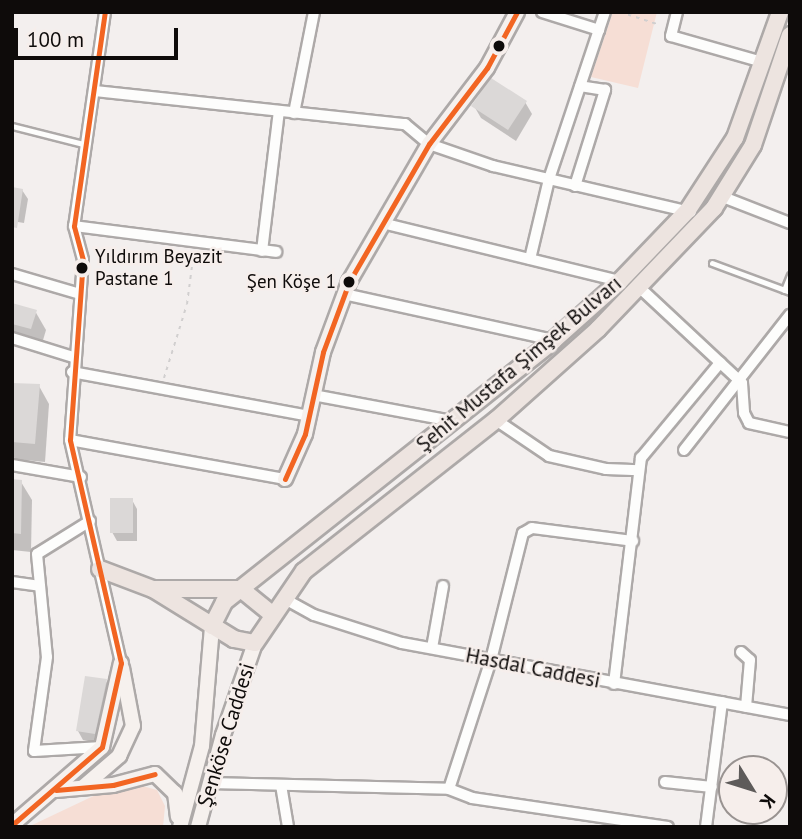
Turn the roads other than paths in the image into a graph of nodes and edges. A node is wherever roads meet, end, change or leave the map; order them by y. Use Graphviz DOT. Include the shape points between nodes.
graph roads {
  1 [pos="105,12"];
  2 [pos="314,12"];
  3 [pos="517,12"];
  4 [pos="542,12"];
  5 [pos="605,12"];
  6 [pos="677,12"];
  7 [pos="780,12"];
  8 [pos="599,30"];
  9 [pos="790,35"];
  10 [pos="761,62"];
  11 [pos="784,71"];
  12 [pos="580,86"];
  13 [pos="95,90"];
  14 [pos="279,111"];
  15 [pos="294,113"];
  16 [pos="12,126"];
  17 [pos="87,145"];
  18 [pos="429,145"];
  19 [pos="549,179"];
  20 [pos="575,186"];
  21 [pos="723,197"];
  22 [pos="688,210"];
  23 [pos="703,220"];
  24 [pos="382,223"];
  25 [pos="790,223"];
  26 [pos="74,226"];
  27 [pos="262,251"];
  28 [pos="276,252"];
  29 [pos="530,259"];
  30 [pos="712,263"];
  31 [pos="12,274"];
  32 [pos="790,275"];
  33 [pos="620,281"];
  34 [pos="639,288"];
  35 [pos="787,291"];
  36 [pos="80,293"];
  37 [pos="344,294"];
  38 [pos="790,315"];
  39 [pos="12,338"];
  40 [pos="554,340"];
  41 [pos="73,357"];
  42 [pos="720,363"];
  43 [pos="72,372"];
  44 [pos="739,380"];
  45 [pos="313,395"];
  46 [pos="309,415"];
  47 [pos="496,420"];
  48 [pos="453,421"];
  49 [pos="790,432"];
  50 [pos="70,440"];
  51 [pos="684,450"];
  52 [pos="12,464"];
  53 [pos="639,470"];
  54 [pos="81,477"];
  55 [pos="285,479"];
  56 [pos="90,522"];
  57 [pos="633,541"];
  58 [pos="100,569"];
  59 [pos="12,582"];
  60 [pos="40,586"];
  61 [pos="443,586"];
  62 [pos="153,589"];
  63 [pos="241,589"];
  64 [pos="283,598"];
  65 [pos="272,614"];
  66 [pos="212,626"];
  67 [pos="255,643"];
  68 [pos="432,648"];
  69 [pos="741,652"];
  70 [pos="491,660"];
  71 [pos="121,663"];
  72 [pos="614,684"];
  73 [pos="722,702"];
  74 [pos="746,707"];
  75 [pos="790,715"];
  76 [pos="102,747"];
  77 [pos="665,782"];
  78 [pos="210,783"];
  79 [pos="281,785"];
  80 [pos="83,787"];
  81 [pos="712,787"];
  82 [pos="449,789"];
  83 [pos="56,790"];
  84 [pos="604,822"];
  85 [pos="12,825"];
  86 [pos="178,827"];
  87 [pos="198,827"];
  88 [pos="288,827"];
  89 [pos="668,827"];
  90 [pos="706,827"];
  1 -- 13 [label="street"];
  2 -- 15 [label="street"];
  3 -- 18 [label="main road" via="486,68"];
  4 -- 8 [label="street"];
  5 -- 8 [label="street"];
  6 -- 10 [label="street" via="671,36"];
  7 -- 10 [label="main road, Şehit Mustafa Şimşek Bulvarı"];
  8 -- 12 [label="street"];
  9 -- 11 [label="main road, Şehit Mustafa Şimşek Bulvarı"];
  10 -- 22 [label="main road, Şehit Mustafa Şimşek Bulvarı" via="735,138"];
  11 -- 21 [label="main road, Şehit Mustafa Şimşek Bulvarı" via="753,145"];
  12 -- 19 [label="street"];
  12 -- 20 [label="street" via="605,90"];
  13 -- 14 [label="street"];
  13 -- 17 [label="street"];
  14 -- 15 [label="street"];
  14 -- 27 [label="street"];
  15 -- 18 [label="street" via="405,124"];
  16 -- 17 [label="lane"];
  17 -- 26 [label="street"];
  18 -- 19 [label="street"];
  18 -- 24 [label="main road"];
  19 -- 20 [label="street"];
  19 -- 29 [label="street"];
  20 -- 22 [label="street"];
  21 -- 23 [label="main road, Şehit Mustafa Şimşek Bulvarı"];
  21 -- 25 [label="street"];
  22 -- 23 [label="street"];
  22 -- 33 [label="main road, Şehit Mustafa Şimşek Bulvarı"];
  23 -- 34 [label="main road, Şehit Mustafa Şimşek Bulvarı"];
  24 -- 29 [label="street"];
  24 -- 37 [label="main road"];
  26 -- 27 [label="street"];
  26 -- 36 [label="street" via="83,260"];
  27 -- 28 [label="street"];
  29 -- 33 [label="street"];
  30 -- 35 [label="lane"];
  31 -- 36 [label="street"];
  32 -- 35 [label="lane"];
  33 -- 40 [label="main road, Şehit Mustafa Şimşek Bulvarı"];
  34 -- 42 [label="street"];
  34 -- 47 [label="main road, Şehit Mustafa Şimşek Bulvarı"];
  36 -- 41 [label="street"];
  37 -- 40 [label="street"];
  37 -- 45 [label="main road"];
  38 -- 44 [label="street"];
  39 -- 41 [label="street"];
  40 -- 48 [label="main road, Şehit Mustafa Şimşek Bulvarı"];
  41 -- 43 [label="street"];
  42 -- 44 [label="street"];
  42 -- 53 [label="street" via="645,451"];
  43 -- 46 [label="street"];
  43 -- 50 [label="street"];
  44 -- 49 [label="street" via="749,423"];
  44 -- 51 [label="street"];
  45 -- 46 [label="main road"];
  45 -- 48 [label="street"];
  46 -- 55 [label="main road"];
  47 -- 53 [label="street" via="549,456 606,469"];
  47 -- 64 [label="main road, Şehit Mustafa Şimşek Bulvarı" via="304,570"];
  48 -- 63 [label="main road, Şehit Mustafa Şimşek Bulvarı"];
  50 -- 54 [label="street"];
  50 -- 55 [label="street"];
  52 -- 54 [label="street"];
  53 -- 57 [label="street"];
  54 -- 56 [label="street"];
  56 -- 58 [label="street"];
  56 -- 60 [label="street" via="37,554"];
  57 -- 70 [label="street" via="526,530"];
  57 -- 72 [label="street"];
  58 -- 62 [label="main road"];
  58 -- 71 [label="street"];
  59 -- 60 [label="street"];
  60 -- 76 [label="street" via="47,657 33,751"];
  61 -- 68 [label="street"];
  62 -- 63 [label="main road"];
  62 -- 66 [label="main road"];
  63 -- 65 [label="main road"];
  63 -- 66 [label="main road, Şehit Mustafa Şimşek Bulvarı" via="224,602"];
  64 -- 65 [label="main road, Şehit Mustafa Şimşek Bulvarı"];
  64 -- 68 [label="street, Hasdal Caddesi" via="314,615"];
  65 -- 67 [label="main road, Şehit Mustafa Şimşek Bulvarı"];
  66 -- 67 [label="main road" via="234,639"];
  66 -- 86 [label="main road, Şenköse Caddesi" via="202,746"];
  67 -- 78 [label="main road, Şenköse Caddesi"];
  68 -- 70 [label="street, Hasdal Caddesi"];
  69 -- 74 [label="street" via="750,660"];
  70 -- 72 [label="street, Hasdal Caddesi"];
  70 -- 82 [label="street"];
  71 -- 76 [label="main road"];
  71 -- 80 [label="main road" via="133,726 120,756"];
  72 -- 73 [label="street, Hasdal Caddesi"];
  73 -- 74 [label="street, Hasdal Caddesi"];
  73 -- 81 [label="street"];
  74 -- 75 [label="street, Hasdal Caddesi"];
  76 -- 83 [label="main road"];
  77 -- 81 [label="street"];
  78 -- 79 [label="street"];
  78 -- 87 [label="main road, Şenköse Caddesi"];
  79 -- 82 [label="street"];
  79 -- 88 [label="street"];
  80 -- 83 [label="main road"];
  80 -- 86 [label="main road" via="155,774 178,800"];
  81 -- 90 [label="street"];
  82 -- 84 [label="street" via="472,799"];
  83 -- 85 [label="main road"];
  84 -- 89 [label="street"];
}
